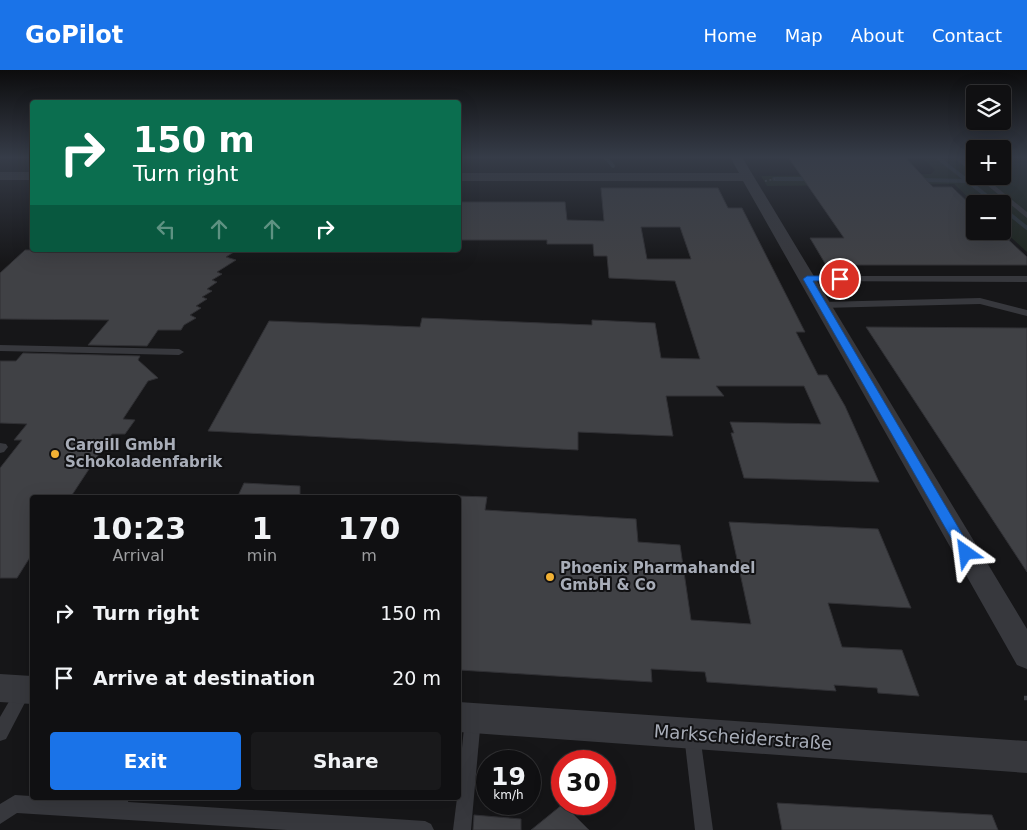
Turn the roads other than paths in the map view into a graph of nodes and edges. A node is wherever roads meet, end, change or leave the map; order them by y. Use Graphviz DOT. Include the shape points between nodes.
graph roads {
  1 [pos="756,192"];
  2 [pos="999,192"];
  3 [pos="1027,216"];
  4 [pos="807,279"];
  5 [pos="1027,279"];
  6 [pos="822,305"];
  7 [pos="1027,313"];
  8 [pos="0,348"];
  9 [pos="179,352"];
  10 [pos="1027,655"];
  11 [pos="19,689"];
  12 [pos="466,718"];
  13 [pos="0,733"];
  14 [pos="692,734"];
  15 [pos="1027,757"];
  16 [pos="118,803"];
  17 [pos="0,815"];
  18 [pos="272,825"];
  19 [pos="425,830"];
  20 [pos="462,830"];
  21 [pos="704,830"];
  1 -- 4 [label="street"];
  2 -- 3 [label="lane"];
  4 -- 5 [label="lane"];
  4 -- 6 [label="street"];
  6 -- 7 [label="lane" via="980,301"];
  6 -- 10 [label="street"];
  8 -- 9 [label="lane"];
  11 -- 13 [label="lane"];
  12 -- 14 [label="street, Markscheiderstraße"];
  12 -- 20 [label="lane"];
  14 -- 15 [label="street, Markscheiderstraße"];
  14 -- 21 [label="lane"];
  16 -- 17 [label="lane" via="15,804"];
  16 -- 18 [label="lane"];
  18 -- 19 [label="lane"];
}
